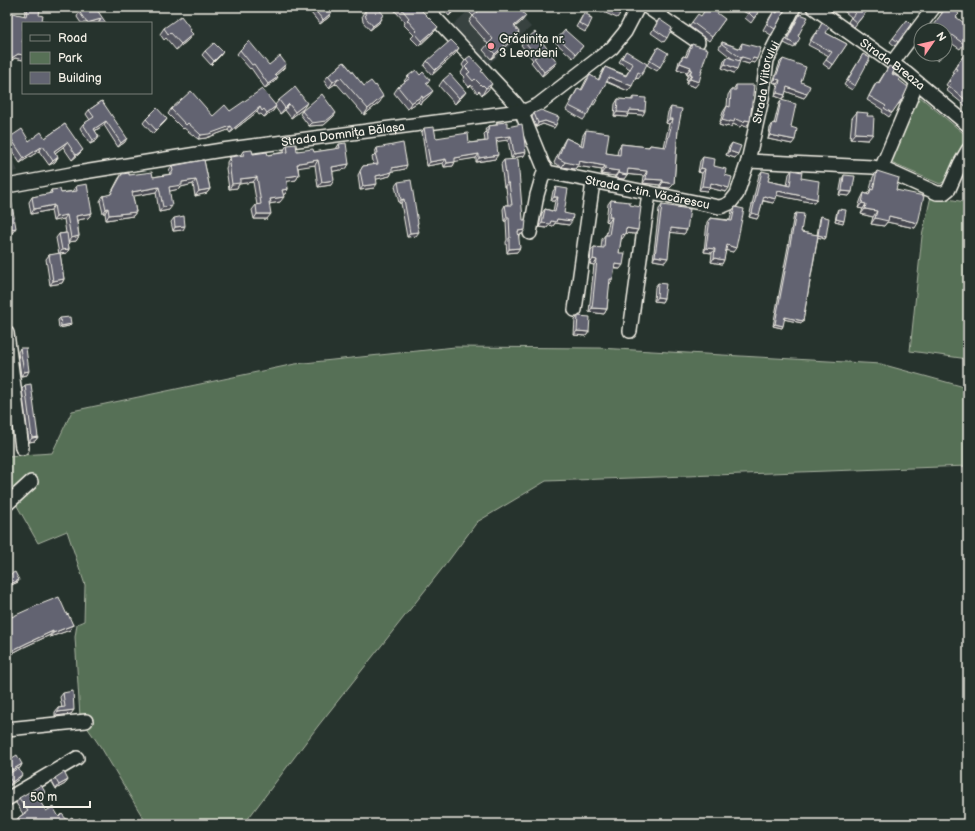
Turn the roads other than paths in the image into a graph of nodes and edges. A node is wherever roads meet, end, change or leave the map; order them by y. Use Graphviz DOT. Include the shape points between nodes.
graph roads {
  1 [pos="425,7"];
  2 [pos="638,7"];
  3 [pos="647,7"];
  4 [pos="794,7"];
  5 [pos="813,7"];
  6 [pos="934,7"];
  7 [pos="954,7"];
  8 [pos="968,23"];
  9 [pos="698,42"];
  10 [pos="892,63"];
  11 [pos="917,83"];
  12 [pos="521,111"];
  13 [pos="968,125"];
  14 [pos="968,150"];
  15 [pos="748,161"];
  16 [pos="545,168"];
  17 [pos="881,168"];
  18 [pos="593,182"];
  19 [pos="7,186"];
  20 [pos="649,193"];
  21 [pos="530,234"];
  22 [pos="575,310"];
  23 [pos="630,331"];
  24 [pos="7,333"];
  25 [pos="22,448"];
  26 [pos="31,482"];
  27 [pos="7,504"];
  28 [pos="86,721"];
  29 [pos="7,729"];
  30 [pos="77,758"];
  31 [pos="7,799"];
  1 -- 12 [label="street"];
  2 -- 12 [label="street, Strada Domnița Bălașa" via="625,32 612,48 538,105"];
  3 -- 9 [label="street"];
  4 -- 15 [label="street, Strada Viitorului" via="767,60 762,99"];
  5 -- 10 [label="street, Strada Breaza"];
  6 -- 10 [label="street"];
  7 -- 8 [label="street"];
  10 -- 11 [label="street, Strada Breaza"];
  11 -- 13 [label="street, Strada Breaza"];
  11 -- 17 [label="street"];
  12 -- 16 [label="street"];
  12 -- 19 [label="street, Strada Domnița Bălașa" via="214,151"];
  14 -- 17 [label="street" via="949,189 941,194"];
  15 -- 17 [label="street"];
  15 -- 20 [label="street, Strada C-tin. Văcărescu" via="735,198 723,206"];
  16 -- 18 [label="street, Strada C-tin. Văcărescu" via="552,174"];
  16 -- 21 [label="street" via="537,194"];
  18 -- 20 [label="street, Strada C-tin. Văcărescu"];
  18 -- 22 [label="street"];
  20 -- 23 [label="street"];
  24 -- 25 [label="street"];
  26 -- 27 [label="street"];
  28 -- 29 [label="street"];
  30 -- 31 [label="street"];
}
